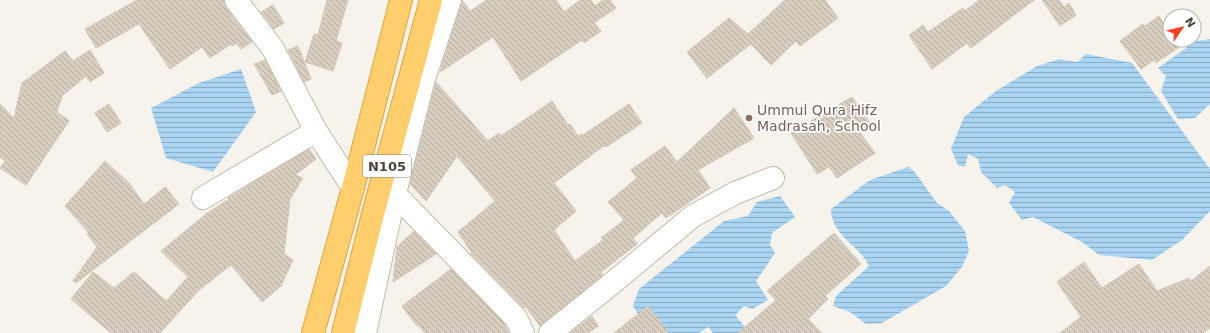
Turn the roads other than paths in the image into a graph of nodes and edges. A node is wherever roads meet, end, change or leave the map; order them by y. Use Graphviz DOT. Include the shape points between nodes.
graph roads {
  1 [pos="236,0"];
  2 [pos="401,0"];
  3 [pos="431,0"];
  4 [pos="450,0"];
  5 [pos="316,131"];
  6 [pos="773,178"];
  7 [pos="353,188"];
  8 [pos="389,188"];
  9 [pos="203,198"];
  10 [pos="313,333"];
  11 [pos="343,333"];
  12 [pos="365,333"];
  13 [pos="523,333"];
  14 [pos="550,333"];
  1 -- 5 [label="street" via="273,49"];
  2 -- 7 [label="highway"];
  3 -- 8 [label="highway, N105"];
  4 -- 8 [label="street"];
  5 -- 7 [label="street"];
  5 -- 9 [label="street"];
  6 -- 14 [label="street" via="735,193 693,216"];
  7 -- 10 [label="highway"];
  8 -- 11 [label="highway, N105" via="373,214"];
  8 -- 12 [label="street"];
  8 -- 13 [label="street" via="516,318"];
}
